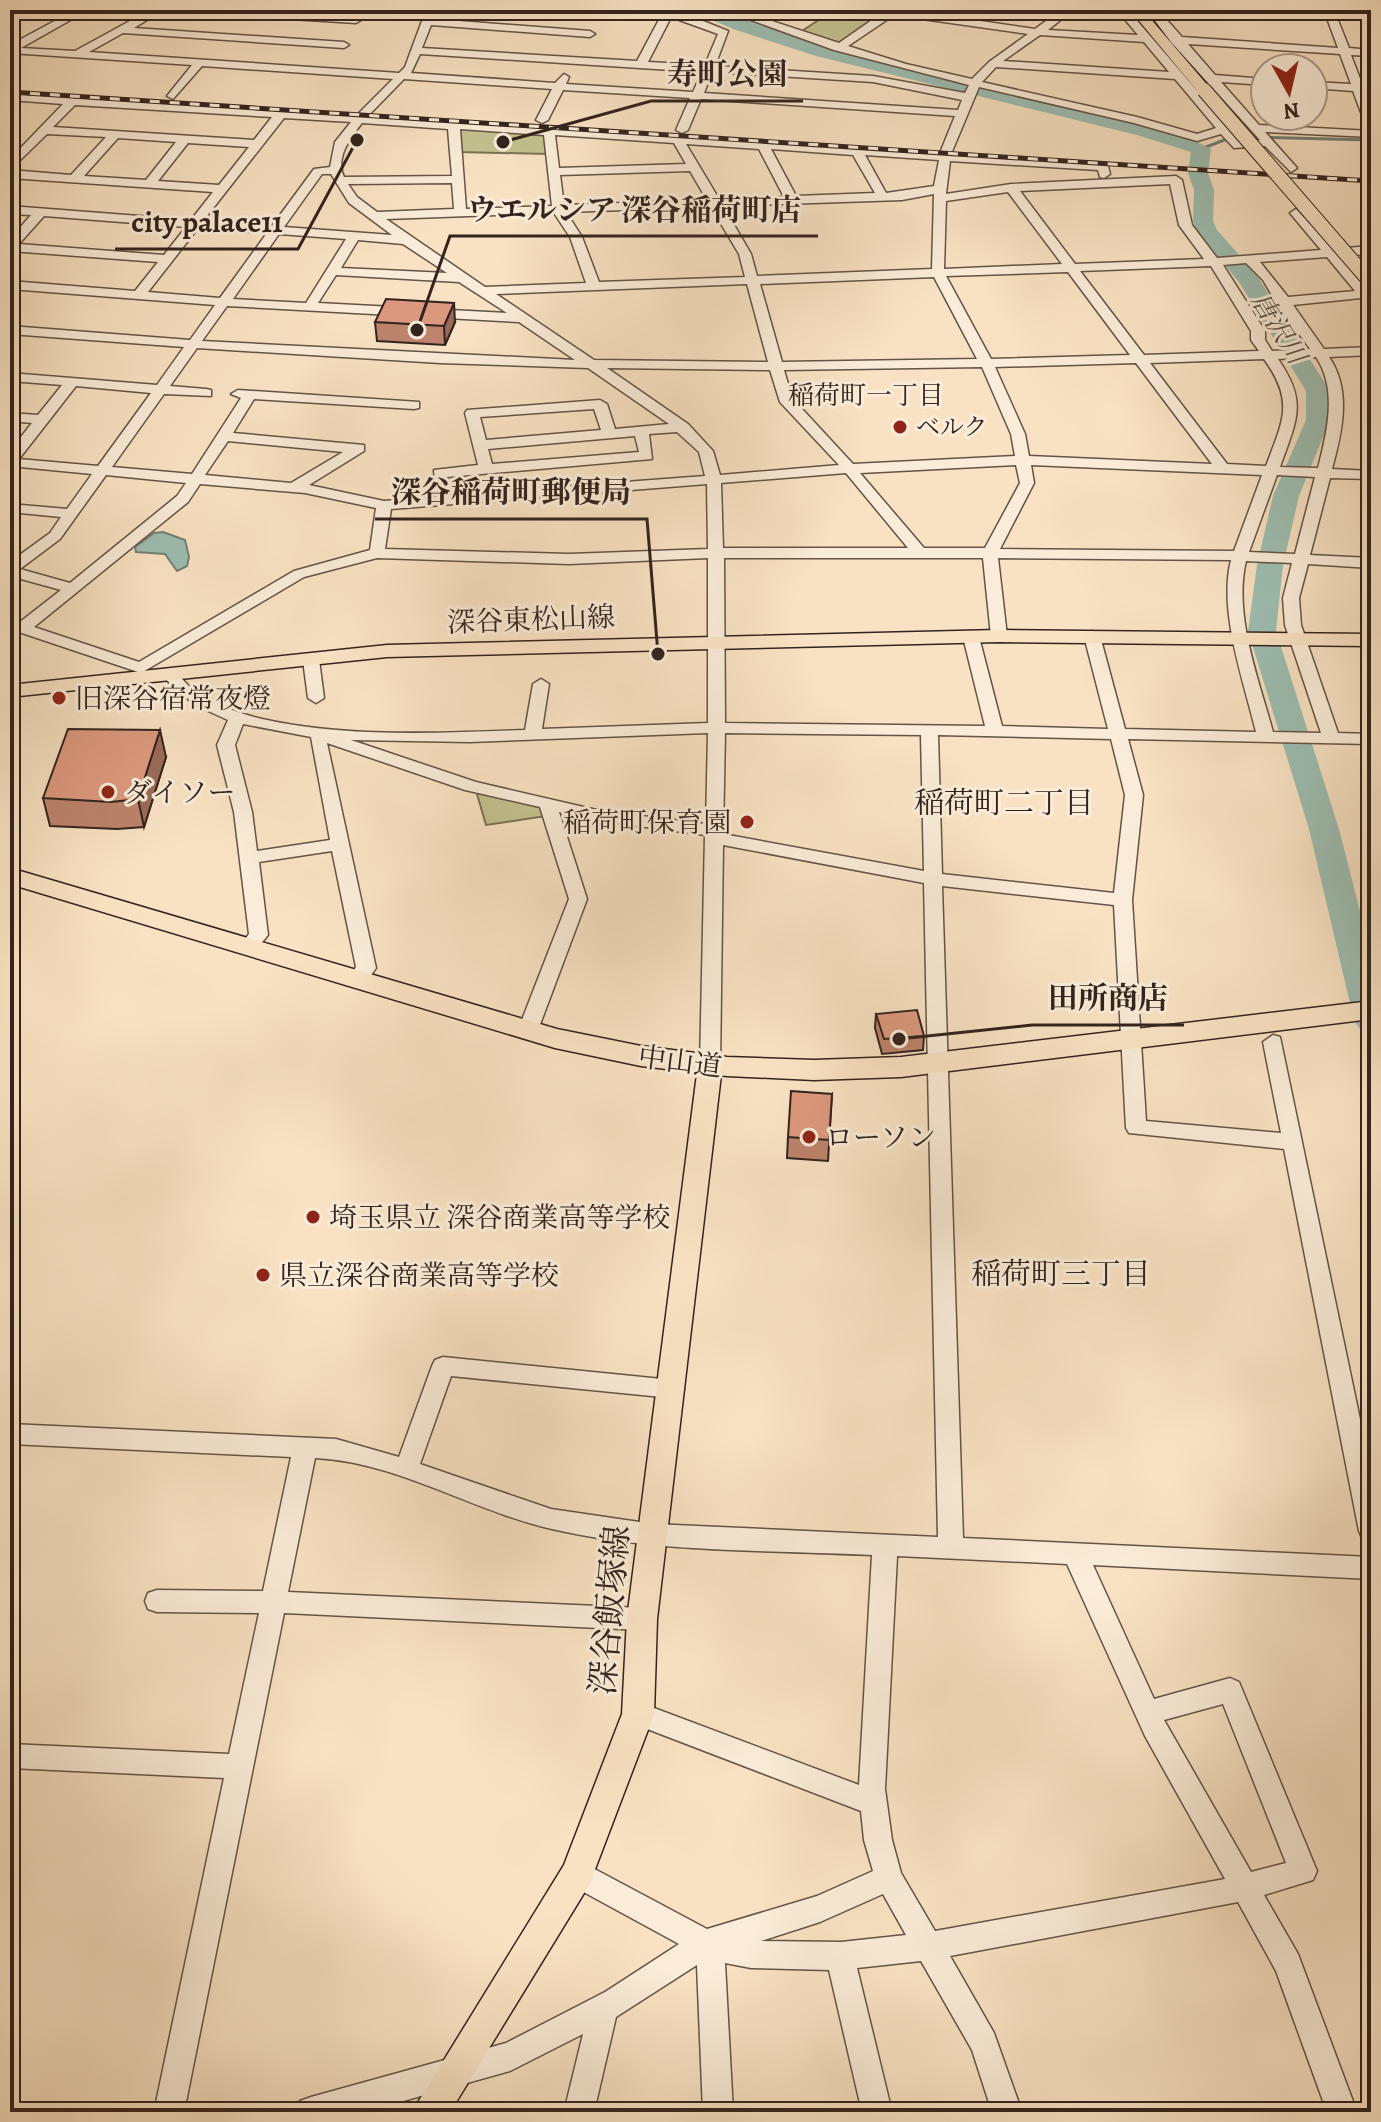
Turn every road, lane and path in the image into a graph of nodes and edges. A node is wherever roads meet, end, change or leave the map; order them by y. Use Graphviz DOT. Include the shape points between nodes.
graph roads {
  1 [pos="63,10"];
  2 [pos="158,10"];
  3 [pos="195,10"];
  4 [pos="606,10"];
  5 [pos="1068,10"];
  6 [pos="1122,10"];
  7 [pos="1136,10"];
  8 [pos="1152,10"];
  9 [pos="1329,10"];
  10 [pos="80,11"];
  11 [pos="887,11"];
  12 [pos="277,12"];
  13 [pos="668,13"];
  14 [pos="744,14"];
  15 [pos="358,15"];
  16 [pos="428,16"];
  17 [pos="121,30"];
  18 [pos="1037,32"];
  19 [pos="590,34"];
  20 [pos="1144,39"];
  21 [pos="1175,40"];
  22 [pos="344,45"];
  23 [pos="838,48"];
  24 [pos="10,50"];
  25 [pos="416,51"];
  26 [pos="1344,51"];
  27 [pos="1371,53"];
  28 [pos="78,54"];
  29 [pos="200,62"];
  30 [pos="573,62"];
  31 [pos="993,64"];
  32 [pos="640,66"];
  33 [pos="707,70"];
  34 [pos="333,71"];
  35 [pos="402,75"];
  36 [pos="1176,76"];
  37 [pos="1249,84"];
  38 [pos="10,85"];
  39 [pos="559,86"];
  40 [pos="1329,86"];
  41 [pos="1364,88"];
  42 [pos="1203,89"];
  43 [pos="970,90"];
  44 [pos="173,96"];
  45 [pos="696,96"];
  46 [pos="10,97"];
  47 [pos="1231,98"];
  48 [pos="72,101"];
  49 [pos="368,108"];
  50 [pos="959,113"];
  51 [pos="280,115"];
  52 [pos="1249,119"];
  53 [pos="358,120"];
  54 [pos="1371,123"];
  55 [pos="454,126"];
  56 [pos="546,126"];
  57 [pos="1224,129"];
  58 [pos="45,130"];
  59 [pos="1260,132"];
  60 [pos="1329,132"];
  61 [pos="1371,134"];
  62 [pos="115,135"];
  63 [pos="680,135"];
  64 [pos="185,139"];
  65 [pos="1269,142"];
  66 [pos="257,144"];
  67 [pos="763,146"];
  68 [pos="17,152"];
  69 [pos="946,152"];
  70 [pos="858,153"];
  71 [pos="1110,156"];
  72 [pos="10,166"];
  73 [pos="690,167"];
  74 [pos="1291,168"];
  75 [pos="553,172"];
  76 [pos="10,174"];
  77 [pos="1104,174"];
  78 [pos="338,176"];
  79 [pos="75,178"];
  80 [pos="457,179"];
  81 [pos="149,184"];
  82 [pos="1011,188"];
  83 [pos="222,189"];
  84 [pos="940,194"];
  85 [pos="882,196"];
  86 [pos="791,199"];
  87 [pos="713,203"];
  88 [pos="558,209"];
  89 [pos="10,210"];
  90 [pos="460,210"];
  91 [pos="41,212"];
  92 [pos="1296,213"];
  93 [pos="374,216"];
  94 [pos="195,224"];
  95 [pos="274,230"];
  96 [pos="355,235"];
  97 [pos="406,240"];
  98 [pos="1328,253"];
  99 [pos="1369,253"];
  100 [pos="167,259"];
  101 [pos="1247,259"];
  102 [pos="1214,262"];
  103 [pos="1071,268"];
  104 [pos="333,271"];
  105 [pos="938,273"];
  106 [pos="464,278"];
  107 [pos="752,280"];
  108 [pos="10,285"];
  109 [pos="593,285"];
  110 [pos="1368,289"];
  111 [pos="481,291"];
  112 [pos="139,295"];
  113 [pos="223,302"];
  114 [pos="1282,302"];
  115 [pos="310,306"];
  116 [pos="520,318"];
  117 [pos="10,330"];
  118 [pos="193,345"];
  119 [pos="1371,351"];
  120 [pos="1320,353"];
  121 [pos="1270,355"];
  122 [pos="1140,359"];
  123 [pos="588,364"];
  124 [pos="989,364"];
  125 [pos="778,367"];
  126 [pos="10,377"];
  127 [pos="72,382"];
  128 [pos="159,390"];
  129 [pos="206,393"];
  130 [pos="414,405"];
  131 [pos="10,417"];
  132 [pos="42,420"];
  133 [pos="683,427"];
  134 [pos="641,431"];
  135 [pos="609,434"];
  136 [pos="224,436"];
  137 [pos="480,445"];
  138 [pos="1023,460"];
  139 [pos="10,461"];
  140 [pos="847,469"];
  141 [pos="1223,469"];
  142 [pos="102,470"];
  143 [pos="486,470"];
  144 [pos="1272,471"];
  145 [pos="1322,472"];
  146 [pos="1371,475"];
  147 [pos="196,479"];
  148 [pos="714,481"];
  149 [pos="294,488"];
  150 [pos="444,502"];
  151 [pos="384,505"];
  152 [pos="10,508"];
  153 [pos="71,514"];
  154 [pos="377,553"];
  155 [pos="716,553"];
  156 [pos="990,553"];
  157 [pos="921,554"];
  158 [pos="1245,556"];
  159 [pos="1299,559"];
  160 [pos="1371,563"];
  161 [pos="10,570"];
  162 [pos="71,588"];
  163 [pos="17,626"];
  164 [pos="999,636"];
  165 [pos="1092,636"];
  166 [pos="971,637"];
  167 [pos="1244,638"];
  168 [pos="1295,639"];
  169 [pos="1371,640"];
  170 [pos="716,641"];
  171 [pos="311,660"];
  172 [pos="142,674"];
  173 [pos="171,677"];
  174 [pos="541,684"];
  175 [pos="10,691"];
  176 [pos="316,698"];
  177 [pos="238,717"];
  178 [pos="716,728"];
  179 [pos="995,731"];
  180 [pos="929,732"];
  181 [pos="1117,732"];
  182 [pos="321,733"];
  183 [pos="533,735"];
  184 [pos="1269,737"];
  185 [pos="1328,738"];
  186 [pos="1371,739"];
  187 [pos="548,805"];
  188 [pos="713,834"];
  189 [pos="340,844"];
  190 [pos="248,858"];
  191 [pos="10,876"];
  192 [pos="935,879"];
  193 [pos="1123,900"];
  194 [pos="248,947"];
  195 [pos="358,979"];
  196 [pos="1371,1010"];
  197 [pos="528,1030"];
  198 [pos="1130,1039"];
  199 [pos="1273,1042"];
  200 [pos="938,1064"];
  201 [pos="710,1066"];
  202 [pos="1294,1142"];
  203 [pos="672,1389"];
  204 [pos="10,1434"];
  205 [pos="305,1447"];
  206 [pos="406,1469"];
  207 [pos="1371,1531"];
  208 [pos="653,1534"];
  209 [pos="885,1547"];
  210 [pos="951,1550"];
  211 [pos="1076,1556"];
  212 [pos="1371,1568"];
  213 [pos="157,1601"];
  214 [pos="272,1602"];
  215 [pos="642,1619"];
  216 [pos="1147,1713"];
  217 [pos="638,1714"];
  218 [pos="10,1756"];
  219 [pos="241,1767"];
  220 [pos="874,1803"];
  221 [pos="577,1874"];
  222 [pos="889,1878"];
  223 [pos="1245,1889"];
  224 [pos="707,1945"];
  225 [pos="929,1946"];
  226 [pos="840,1956"];
  227 [pos="604,2008"];
  228 [pos="453,2075"];
  229 [pos="169,2112"];
  230 [pos="311,2112"];
  231 [pos="430,2112"];
  232 [pos="579,2112"];
  233 [pos="718,2112"];
  234 [pos="877,2112"];
  235 [pos="1007,2112"];
  236 [pos="1342,2112"];
  1 -- 10 [label="street"];
  2 -- 17 [label="street"];
  3 -- 12 [label="street"];
  4 -- 13 [label="street"];
  4 -- 19 [label="street"];
  5 -- 18 [label="street"];
  6 -- 20 [label="street"];
  7 -- 42 [label="main road"];
  8 -- 21 [label="street"];
  9 -- 26 [label="street"];
  10 -- 24 [label="street"];
  11 -- 18 [label="street"];
  11 -- 23 [label="street"];
  12 -- 15 [label="street"];
  13 -- 32 [label="street"];
  13 -- 33 [label="street" via="724,33"];
  14 -- 23 [label="street"];
  15 -- 22 [label="street"];
  16 -- 19 [label="street"];
  16 -- 25 [label="street"];
  17 -- 22 [label="street"];
  17 -- 28 [label="street"];
  18 -- 20 [label="street"];
  18 -- 31 [label="street"];
  19 -- 30 [label="street"];
  20 -- 36 [label="street"];
  21 -- 26 [label="street"];
  21 -- 42 [label="street"];
  22 -- 34 [label="street"];
  23 -- 43 [label="street"];
  24 -- 28 [label="street"];
  25 -- 30 [label="street"];
  25 -- 35 [label="street"];
  26 -- 27 [label="street"];
  26 -- 41 [label="street"];
  28 -- 29 [label="street"];
  29 -- 34 [label="street"];
  29 -- 44 [label="street"];
  30 -- 32 [label="street"];
  30 -- 39 [label="street"];
  31 -- 36 [label="street"];
  31 -- 43 [label="street"];
  32 -- 33 [label="street"];
  33 -- 43 [label="street"];
  33 -- 45 [label="street"];
  34 -- 35 [label="street"];
  35 -- 39 [label="street"];
  35 -- 49 [label="street"];
  36 -- 42 [label="street"];
  37 -- 42 [label="street"];
  38 -- 44 [label="street"];
  39 -- 45 [label="street"];
  39 -- 56 [label="street"];
  40 -- 41 [label="street"];
  41 -- 54 [label="street"];
  42 -- 47 [label="street"];
  42 -- 47 [label="street"];
  42 -- 57 [label="street"];
  42 -- 110 [label="main road, bridge"];
  43 -- 50 [label="street"];
  43 -- 57 [label="street" via="1137,120 1197,138"];
  44 -- 49 [label="street"];
  45 -- 50 [label="street"];
  45 -- 63 [label="street"];
  46 -- 48 [label="street"];
  47 -- 52 [label="street"];
  48 -- 51 [label="street"];
  48 -- 58 [label="street"];
  49 -- 53 [label="street"];
  49 -- 56 [label="street"];
  50 -- 69 [label="street"];
  51 -- 53 [label="street"];
  51 -- 66 [label="street"];
  53 -- 55 [label="street"];
  53 -- 78 [label="street" via="341,142"];
  55 -- 56 [label="street"];
  55 -- 80 [label="street"];
  56 -- 63 [label="street"];
  56 -- 75 [label="street"];
  57 -- 65 [label="street" via="1238,146"];
  58 -- 62 [label="street"];
  58 -- 68 [label="street"];
  59 -- 65 [label="street"];
  60 -- 61 [label="street"];
  62 -- 64 [label="street"];
  62 -- 79 [label="street"];
  63 -- 67 [label="street"];
  63 -- 69 [label="street"];
  63 -- 73 [label="street"];
  64 -- 66 [label="street"];
  64 -- 81 [label="street"];
  65 -- 74 [label="street"];
  66 -- 83 [label="street"];
  67 -- 70 [label="street"];
  67 -- 86 [label="street"];
  68 -- 72 [label="street"];
  69 -- 70 [label="street"];
  69 -- 71 [label="street"];
  69 -- 77 [label="street" via="1099,167"];
  69 -- 84 [label="street"];
  70 -- 85 [label="street"];
  73 -- 75 [label="street"];
  73 -- 87 [label="street"];
  75 -- 88 [label="street"];
  76 -- 79 [label="street"];
  78 -- 80 [label="street"];
  78 -- 93 [label="street" via="353,200"];
  78 -- 95 [label="street" via="318,171"];
  79 -- 81 [label="street"];
  80 -- 90 [label="street"];
  81 -- 83 [label="street"];
  82 -- 84 [label="street"];
  82 -- 102 [label="street" via="1176,180 1183,225"];
  82 -- 103 [label="street"];
  83 -- 94 [label="street"];
  84 -- 85 [label="street"];
  84 -- 105 [label="street"];
  85 -- 86 [label="street"];
  86 -- 87 [label="street"];
  87 -- 88 [label="street"];
  87 -- 107 [label="street" via="740,244"];
  88 -- 90 [label="street"];
  88 -- 109 [label="street" via="576,237"];
  89 -- 91 [label="street"];
  90 -- 93 [label="street"];
  91 -- 94 [label="street"];
  91 -- 100 [label="street" via="10,247"];
  92 -- 98 [label="street"];
  93 -- 97 [label="street"];
  94 -- 95 [label="street"];
  94 -- 100 [label="street"];
  95 -- 96 [label="street"];
  95 -- 113 [label="street"];
  96 -- 97 [label="street"];
  96 -- 104 [label="street"];
  97 -- 106 [label="street"];
  98 -- 99 [label="street"];
  98 -- 101 [label="street"];
  98 -- 110 [label="street"];
  100 -- 112 [label="street"];
  101 -- 102 [label="street"];
  101 -- 114 [label="street" via="1268,277"];
  102 -- 103 [label="street"];
  102 -- 121 [label="street"];
  103 -- 105 [label="street"];
  103 -- 122 [label="street"];
  104 -- 106 [label="street"];
  104 -- 115 [label="street"];
  105 -- 107 [label="street"];
  105 -- 124 [label="street"];
  106 -- 111 [label="street"];
  107 -- 109 [label="street"];
  107 -- 125 [label="street"];
  108 -- 112 [label="street"];
  109 -- 111 [label="street"];
  110 -- 114 [label="street"];
  111 -- 116 [label="street"];
  112 -- 113 [label="street"];
  113 -- 115 [label="street"];
  113 -- 118 [label="street"];
  114 -- 120 [label="street"];
  115 -- 116 [label="street"];
  116 -- 123 [label="street"];
  117 -- 118 [label="street"];
  118 -- 123 [label="street"];
  118 -- 128 [label="street"];
  119 -- 120 [label="street"];
  120 -- 121 [label="street"];
  120 -- 145 [label="street" via="1332,371 1337,400"];
  121 -- 122 [label="street"];
  121 -- 144 [label="street" via="1288,383 1292,404"];
  122 -- 124 [label="street"];
  122 -- 141 [label="street"];
  123 -- 125 [label="street"];
  123 -- 133 [label="street"];
  124 -- 125 [label="street"];
  124 -- 138 [label="street"];
  125 -- 140 [label="street" via="785,399"];
  126 -- 127 [label="street"];
  127 -- 128 [label="street"];
  127 -- 132 [label="street"];
  128 -- 129 [label="street"];
  128 -- 142 [label="street"];
  130 -- 136 [label="street" via="242,395"];
  131 -- 132 [label="street"];
  132 -- 139 [label="street"];
  133 -- 134 [label="street"];
  133 -- 148 [label="street" via="706,451"];
  134 -- 135 [label="street"];
  134 -- 143 [label="street" via="647,456"];
  135 -- 137 [label="street"];
  135 -- 137 [label="street" via="600,404 472,413"];
  136 -- 147 [label="street"];
  136 -- 149 [label="street" via="359,448"];
  137 -- 143 [label="street"];
  138 -- 140 [label="street"];
  138 -- 141 [label="street"];
  138 -- 156 [label="street" via="1027,483"];
  139 -- 142 [label="street"];
  140 -- 148 [label="street"];
  140 -- 157 [label="street"];
  141 -- 144 [label="street"];
  142 -- 147 [label="street"];
  142 -- 153 [label="street"];
  143 -- 150 [label="street" via="439,473"];
  144 -- 145 [label="street"];
  144 -- 158 [label="street"];
  145 -- 146 [label="street"];
  145 -- 159 [label="street"];
  147 -- 149 [label="street"];
  147 -- 162 [label="street" via="183,499"];
  148 -- 150 [label="street"];
  148 -- 155 [label="street"];
  149 -- 151 [label="street"];
  150 -- 151 [label="street"];
  151 -- 154 [label="street"];
  152 -- 153 [label="street"];
  153 -- 161 [label="street" via="55,536"];
  154 -- 155 [label="street" via="569,559"];
  154 -- 172 [label="street" via="299,574"];
  155 -- 157 [label="street"];
  155 -- 170 [label="street"];
  156 -- 157 [label="street"];
  156 -- 158 [label="street"];
  156 -- 164 [label="street"];
  158 -- 159 [label="street"];
  158 -- 167 [label="street" via="1237,564 1235,590"];
  159 -- 160 [label="street"];
  159 -- 168 [label="street" via="1291,598"];
  161 -- 162 [label="street"];
  162 -- 163 [label="street"];
  163 -- 172 [label="street"];
  164 -- 165 [label="main road, 深谷東松山線"];
  164 -- 166 [label="main road, 深谷東松山線"];
  165 -- 167 [label="main road, 深谷東松山線"];
  165 -- 181 [label="street"];
  166 -- 170 [label="main road, 深谷東松山線"];
  166 -- 179 [label="street"];
  167 -- 168 [label="main road, 深谷東松山線"];
  167 -- 184 [label="street"];
  168 -- 169 [label="main road"];
  168 -- 185 [label="street"];
  170 -- 171 [label="main road, 深谷東松山線" via="387,651"];
  170 -- 178 [label="street"];
  171 -- 173 [label="main road, 深谷東松山線"];
  171 -- 176 [label="street"];
  172 -- 173 [label="main road, 深谷東松山線"];
  172 -- 175 [label="main road, 深谷東松山線"];
  173 -- 177 [label="street" via="195,700"];
  174 -- 183 [label="street"];
  177 -- 182 [label="street"];
  177 -- 190 [label="street" via="226,745"];
  178 -- 180 [label="street"];
  178 -- 183 [label="street"];
  178 -- 188 [label="street"];
  179 -- 180 [label="street"];
  179 -- 181 [label="street"];
  180 -- 192 [label="street"];
  181 -- 184 [label="street"];
  181 -- 193 [label="street" via="1134,795"];
  182 -- 183 [label="street"];
  182 -- 187 [label="street" via="333,742 471,786"];
  182 -- 189 [label="street" via="318,740"];
  184 -- 185 [label="street"];
  185 -- 186 [label="street"];
  187 -- 188 [label="street"];
  187 -- 197 [label="street" via="578,899"];
  188 -- 192 [label="street"];
  188 -- 201 [label="street"];
  189 -- 190 [label="street"];
  189 -- 195 [label="street" via="366,968"];
  190 -- 194 [label="street" via="259,935"];
  191 -- 194 [label="highway, 中山道"];
  192 -- 193 [label="street"];
  192 -- 200 [label="street"];
  193 -- 198 [label="street"];
  194 -- 195 [label="highway, 中山道"];
  195 -- 197 [label="highway, 中山道"];
  196 -- 198 [label="highway, 中山道"];
  197 -- 201 [label="highway, 中山道" via="615,1052"];
  198 -- 200 [label="highway, 中山道"];
  198 -- 202 [label="street" via="1136,1128"];
  199 -- 202 [label="street"];
  200 -- 201 [label="highway, 中山道" via="826,1071"];
  200 -- 210 [label="street"];
  201 -- 203 [label="main road, 深谷飯塚線"];
  202 -- 207 [label="street"];
  203 -- 206 [label="street" via="443,1366"];
  203 -- 208 [label="main road, 深谷飯塚線"];
  204 -- 205 [label="street"];
  205 -- 206 [label="street" via="355,1452"];
  205 -- 214 [label="street"];
  206 -- 208 [label="street" via="551,1519"];
  208 -- 209 [label="street"];
  208 -- 215 [label="main road, 深谷飯塚線"];
  209 -- 210 [label="street"];
  209 -- 220 [label="street"];
  210 -- 211 [label="street"];
  211 -- 212 [label="street"];
  211 -- 216 [label="street"];
  213 -- 214 [label="street"];
  214 -- 215 [label="street"];
  214 -- 219 [label="street"];
  215 -- 217 [label="main road, 深谷飯塚線"];
  216 -- 223 [label="street"];
  216 -- 223 [label="street" via="1230,1690 1303,1871"];
  217 -- 220 [label="street"];
  217 -- 221 [label="main road, 深谷飯塚線"];
  218 -- 219 [label="street"];
  219 -- 229 [label="street"];
  220 -- 222 [label="street"];
  221 -- 224 [label="street"];
  221 -- 228 [label="main road, 深谷飯塚線"];
  222 -- 224 [label="street" via="820,1909"];
  222 -- 225 [label="street"];
  223 -- 225 [label="street"];
  223 -- 236 [label="street" via="1288,1964"];
  224 -- 226 [label="street" via="731,1952"];
  224 -- 227 [label="street"];
  224 -- 233 [label="street"];
  225 -- 226 [label="street"];
  225 -- 235 [label="street" via="984,2043"];
  226 -- 234 [label="street"];
  227 -- 228 [label="street" via="510,2056"];
  227 -- 232 [label="street"];
  228 -- 230 [label="street"];
  228 -- 231 [label="main road, 深谷飯塚線"];
}
